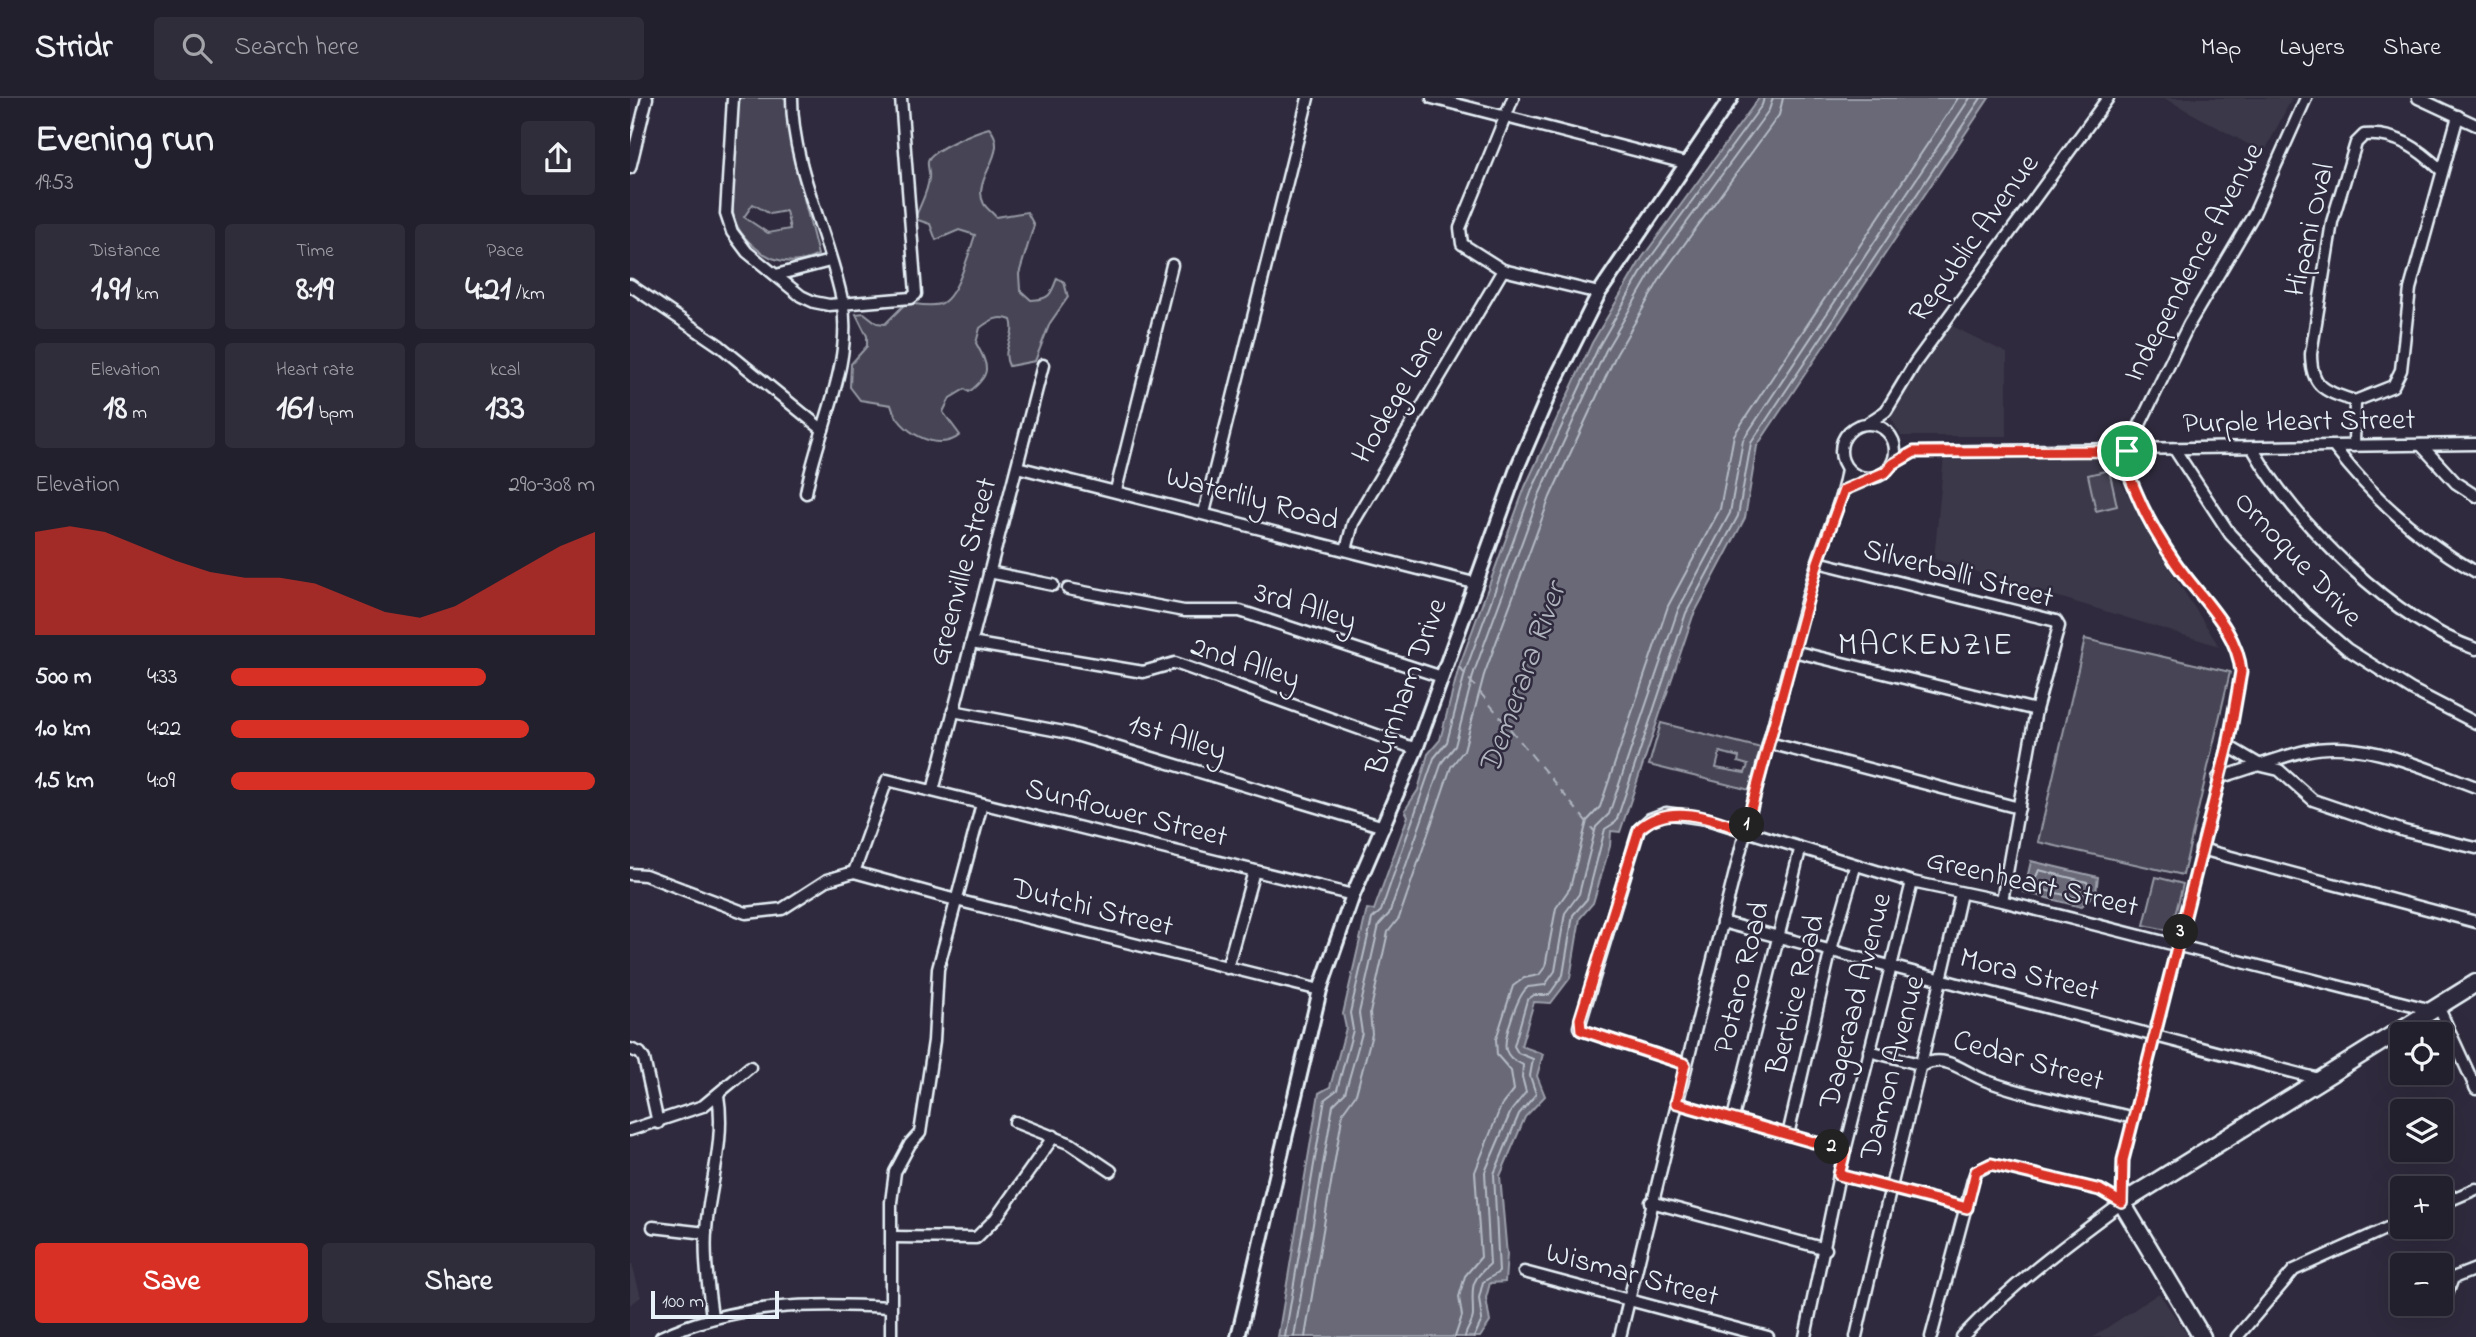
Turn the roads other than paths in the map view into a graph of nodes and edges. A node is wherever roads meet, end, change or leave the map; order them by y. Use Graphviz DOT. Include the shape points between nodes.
graph roads {
  1 [pos="647,98"];
  2 [pos="733,98"];
  3 [pos="792,98"];
  4 [pos="901,98"];
  5 [pos="1308,98"];
  6 [pos="1432,98"];
  7 [pos="1513,98"];
  8 [pos="1731,98"];
  9 [pos="2108,98"];
  10 [pos="2306,98"];
  11 [pos="2418,98"];
  12 [pos="2458,116"];
  13 [pos="1506,117"];
  14 [pos="2476,125"];
  15 [pos="1685,163"];
  16 [pos="630,168"];
  17 [pos="2441,170"];
  18 [pos="830,261"];
  19 [pos="1172,265"];
  20 [pos="1503,270"];
  21 [pos="776,275"];
  22 [pos="630,285"];
  23 [pos="1599,293"];
  24 [pos="842,302"];
  25 [pos="1043,365"];
  26 [pos="2355,401"];
  27 [pos="1886,411"];
  28 [pos="1868,424"];
  29 [pos="823,430"];
  30 [pos="1891,436"];
  31 [pos="2476,444"];
  32 [pos="2354,446"];
  33 [pos="2421,446"];
  34 [pos="2334,447"];
  35 [pos="2253,449"];
  36 [pos="2175,450"];
  37 [pos="2127,451"];
  38 [pos="1914,452"];
  39 [pos="1893,464"];
  40 [pos="1017,467"];
  41 [pos="1847,469"];
  42 [pos="1877,477"];
  43 [pos="1116,490"];
  44 [pos="1844,490"];
  45 [pos="806,493"];
  46 [pos="2476,496"];
  47 [pos="1204,513"];
  48 [pos="1346,550"];
  49 [pos="1818,562"];
  50 [pos="989,572"];
  51 [pos="2476,572"];
  52 [pos="1474,583"];
  53 [pos="1053,585"];
  54 [pos="1068,589"];
  55 [pos="971,643"];
  56 [pos="2476,649"];
  57 [pos="1793,651"];
  58 [pos="1441,677"];
  59 [pos="2036,710"];
  60 [pos="953,711"];
  61 [pos="2476,723"];
  62 [pos="1769,743"];
  63 [pos="2228,746"];
  64 [pos="1416,749"];
  65 [pos="2262,766"];
  66 [pos="2218,778"];
  67 [pos="2476,787"];
  68 [pos="933,791"];
  69 [pos="982,804"];
  70 [pos="2019,807"];
  71 [pos="1384,827"];
  72 [pos="1745,831"];
  73 [pos="2476,848"];
  74 [pos="2201,849"];
  75 [pos="1800,850"];
  76 [pos="1855,866"];
  77 [pos="1254,871"];
  78 [pos="854,872"];
  79 [pos="630,874"];
  80 [pos="1912,882"];
  81 [pos="1961,893"];
  82 [pos="1353,895"];
  83 [pos="956,901"];
  84 [pos="2002,901"];
  85 [pos="1722,922"];
  86 [pos="2476,922"];
  87 [pos="1778,939"];
  88 [pos="2178,944"];
  89 [pos="1830,953"];
  90 [pos="1890,966"];
  91 [pos="1227,968"];
  92 [pos="1942,979"];
  93 [pos="2476,983"];
  94 [pos="1320,990"];
  95 [pos="2435,1008"];
  96 [pos="2156,1034"];
  97 [pos="630,1049"];
  98 [pos="1869,1051"];
  99 [pos="1685,1064"];
  100 [pos="1923,1066"];
  101 [pos="750,1067"];
  102 [pos="2323,1080"];
  103 [pos="2476,1089"];
  104 [pos="719,1096"];
  105 [pos="1676,1103"];
  106 [pos="1732,1118"];
  107 [pos="2134,1118"];
  108 [pos="1015,1122"];
  109 [pos="658,1123"];
  110 [pos="630,1130"];
  111 [pos="1788,1135"];
  112 [pos="1054,1136"];
  113 [pos="1845,1151"];
  114 [pos="1111,1171"];
  115 [pos="1839,1175"];
  116 [pos="1889,1189"];
  117 [pos="2476,1189"];
  118 [pos="2453,1199"];
  119 [pos="1651,1202"];
  120 [pos="2122,1203"];
  121 [pos="1967,1208"];
  122 [pos="653,1227"];
  123 [pos="2390,1227"];
  124 [pos="706,1233"];
  125 [pos="892,1237"];
  126 [pos="1826,1249"];
  127 [pos="2476,1269"];
  128 [pos="1524,1272"];
  129 [pos="2453,1278"];
  130 [pos="1629,1302"];
  131 [pos="890,1307"];
  132 [pos="712,1317"];
  133 [pos="661,1337"];
  134 [pos="891,1337"];
  135 [pos="1238,1337"];
  136 [pos="1620,1337"];
  137 [pos="1768,1337"];
  138 [pos="1805,1337"];
  139 [pos="1856,1337"];
  140 [pos="1931,1337"];
  141 [pos="1962,1337"];
  142 [pos="2202,1337"];
  143 [pos="2236,1337"];
  1 -- 16 [label="street"];
  2 -- 21 [label="street" via="726,214 747,252"];
  3 -- 18 [label="street" via="797,146"];
  4 -- 24 [label="street" via="916,293 911,298"];
  5 -- 47 [label="street"];
  6 -- 13 [label="street"];
  7 -- 13 [label="street"];
  8 -- 15 [label="street, Burnham Drive"];
  9 -- 27 [label="street, Republic Avenue"];
  10 -- 37 [label="street, Independence Avenue" via="2254,214 2189,324"];
  11 -- 12 [label="street"];
  12 -- 14 [label="street"];
  12 -- 17 [label="street"];
  13 -- 15 [label="street"];
  13 -- 20 [label="street" via="1460,228 1462,244"];
  15 -- 23 [label="street, Burnham Drive"];
  17 -- 26 [label="street" via="2410,289 2401,370 2393,386"];
  17 -- 26 [label="street, Hipani Oval" via="2419,149 2382,133 2364,135 2357,143 2332,222 2311,354 2315,382"];
  18 -- 21 [label="street"];
  18 -- 24 [label="street"];
  19 -- 43 [label="street"];
  20 -- 23 [label="street"];
  20 -- 48 [label="street, Hodege Lane" via="1353,523"];
  21 -- 24 [label="street" via="814,302"];
  22 -- 29 [label="street" via="720,346"];
  23 -- 52 [label="street, Burnham Drive" via="1552,387"];
  24 -- 29 [label="street" via="836,391"];
  25 -- 40 [label="street, Greenville Street"];
  26 -- 32 [label="street"];
  27 -- 28 [label="street, Republic Avenue"];
  27 -- 30 [label="street"];
  28 -- 30 [label="street"];
  28 -- 41 [label="street" via="1849,431 1843,440 1842,460"];
  29 -- 45 [label="street"];
  30 -- 38 [label="street"];
  30 -- 39 [label="street" via="1896,456"];
  31 -- 33 [label="street, Purple Heart Street"];
  32 -- 33 [label="street, Purple Heart Street"];
  32 -- 34 [label="street, Purple Heart Street"];
  33 -- 46 [label="street" via="2456,483"];
  34 -- 35 [label="street, Purple Heart Street"];
  34 -- 51 [label="street" via="2399,520"];
  35 -- 36 [label="street, Purple Heart Street"];
  35 -- 56 [label="street" via="2319,538 2359,575 2425,624"];
  36 -- 37 [label="street, Purple Heart Street"];
  36 -- 61 [label="street, Ornoque Drive" via="2230,534 2306,614 2347,649"];
  37 -- 38 [label="street, Purple Heart Street"];
  37 -- 63 [label="street" via="2125,465 2143,509 2236,648 2241,672"];
  38 -- 39 [label="street, Purple Heart Street"];
  39 -- 42 [label="street"];
  40 -- 43 [label="street, Waterlily Road"];
  40 -- 50 [label="street, Greenville Street"];
  41 -- 42 [label="street" via="1856,476"];
  41 -- 44 [label="street"];
  42 -- 44 [label="street"];
  43 -- 47 [label="street, Waterlily Road"];
  44 -- 49 [label="street"];
  47 -- 48 [label="street, Waterlily Road"];
  48 -- 52 [label="street, Waterlily Road"];
  49 -- 57 [label="street"];
  49 -- 59 [label="street, Silverballi Street" via="2056,621 2058,634"];
  50 -- 53 [label="street"];
  50 -- 55 [label="street, Greenville Street"];
  52 -- 58 [label="street, Burnham Drive"];
  54 -- 58 [label="street, 3rd Alley" via="1184,611 1240,611"];
  55 -- 60 [label="street, Greenville Street"];
  55 -- 64 [label="street, 2nd Alley" via="1143,672 1175,663"];
  57 -- 59 [label="street"];
  57 -- 62 [label="street"];
  58 -- 64 [label="street, Burnham Drive"];
  59 -- 70 [label="street, Silverballi Street"];
  60 -- 68 [label="street, Greenville Street"];
  60 -- 71 [label="street, 1st Alley" via="1069,733"];
  62 -- 70 [label="street"];
  62 -- 72 [label="street"];
  63 -- 65 [label="street"];
  63 -- 66 [label="street"];
  64 -- 71 [label="street, Burnham Drive"];
  65 -- 66 [label="street"];
  65 -- 67 [label="street" via="2305,751 2340,749 2402,760"];
  65 -- 73 [label="street" via="2278,770 2313,800 2332,808"];
  66 -- 74 [label="street"];
  68 -- 69 [label="street, Sunflower Street"];
  68 -- 78 [label="street, Sunflower Street" via="887,780"];
  69 -- 77 [label="street, Sunflower Street"];
  69 -- 83 [label="street"];
  70 -- 84 [label="street, Silverballi Street"];
  71 -- 82 [label="street, Burnham Drive"];
  72 -- 75 [label="street, Greenheart Street"];
  72 -- 85 [label="street"];
  72 -- 99 [label="street, Greenheart Street" via="1666,813 1639,829 1580,1019 1581,1030"];
  74 -- 86 [label="street"];
  74 -- 88 [label="street"];
  75 -- 76 [label="street, Greenheart Street"];
  75 -- 87 [label="street, Potaro Road"];
  76 -- 80 [label="street, Greenheart Street"];
  76 -- 89 [label="street, Berbice Road"];
  77 -- 82 [label="street, Sunflower Street"];
  77 -- 91 [label="street"];
  78 -- 79 [label="street" via="827,880 782,909 746,913 645,875"];
  78 -- 83 [label="street, Dutchi Street"];
  80 -- 81 [label="street, Greenheart Street"];
  80 -- 90 [label="street, Dageraad Avenue"];
  81 -- 84 [label="street, Greenheart Street"];
  81 -- 92 [label="street, Damon Avenue"];
  82 -- 94 [label="street, Burnham Drive"];
  83 -- 91 [label="street, Dutchi Street"];
  83 -- 125 [label="street" via="938,969 934,1041 920,1133 895,1172"];
  84 -- 88 [label="street, Greenheart Street"];
  85 -- 87 [label="street, Mora Street"];
  85 -- 99 [label="street"];
  87 -- 89 [label="street, Mora Street"];
  87 -- 106 [label="street, Potaro Road"];
  88 -- 95 [label="street, Greenheart Street"];
  88 -- 96 [label="street"];
  89 -- 90 [label="street, Mora Street"];
  89 -- 111 [label="street, Berbice Road"];
  90 -- 92 [label="street, Mora Street"];
  90 -- 98 [label="street, Dageraad Avenue"];
  91 -- 94 [label="street, Dutchi Street"];
  92 -- 96 [label="street, Mora Street"];
  92 -- 100 [label="street, Damon Avenue"];
  93 -- 95 [label="main road"];
  94 -- 135 [label="street, Burnham Drive"];
  95 -- 102 [label="main road"];
  95 -- 103 [label="street"];
  96 -- 102 [label="street, Mora Street"];
  96 -- 107 [label="street"];
  97 -- 109 [label="street" via="644,1059"];
  98 -- 100 [label="street, Cedar Street"];
  98 -- 113 [label="street, Dageraad Avenue"];
  99 -- 105 [label="street"];
  100 -- 107 [label="street, Cedar Street" via="1943,1060 1987,1081"];
  100 -- 116 [label="street, Damon Avenue"];
  101 -- 104 [label="street"];
  102 -- 120 [label="main road"];
  104 -- 109 [label="street"];
  104 -- 124 [label="street" via="721,1132"];
  105 -- 106 [label="street"];
  105 -- 119 [label="street"];
  106 -- 111 [label="street"];
  107 -- 120 [label="street" via="2123,1160"];
  108 -- 112 [label="street"];
  109 -- 110 [label="street"];
  111 -- 113 [label="street"];
  112 -- 114 [label="street"];
  112 -- 125 [label="street" via="996,1218 976,1238"];
  113 -- 115 [label="street, Dageraad Avenue"];
  115 -- 116 [label="street"];
  115 -- 126 [label="street, Dageraad Avenue"];
  116 -- 121 [label="street"];
  116 -- 139 [label="street, Damon Avenue"];
  117 -- 118 [label="street"];
  119 -- 126 [label="street"];
  119 -- 130 [label="street"];
  120 -- 121 [label="street" via="2100,1190 1991,1164 1976,1171"];
  120 -- 141 [label="street" via="2047,1258"];
  120 -- 142 [label="main road"];
  121 -- 140 [label="street"];
  122 -- 124 [label="street"];
  123 -- 143 [label="street" via="2294,1270"];
  124 -- 132 [label="street"];
  125 -- 131 [label="street"];
  126 -- 138 [label="street, Dageraad Avenue"];
  127 -- 129 [label="street"];
  128 -- 130 [label="street, Wismar Street"];
  130 -- 136 [label="street"];
  130 -- 137 [label="street, Wismar Street"];
  131 -- 132 [label="street" via="822,1304"];
  131 -- 134 [label="street"];
  132 -- 133 [label="street"];
}
